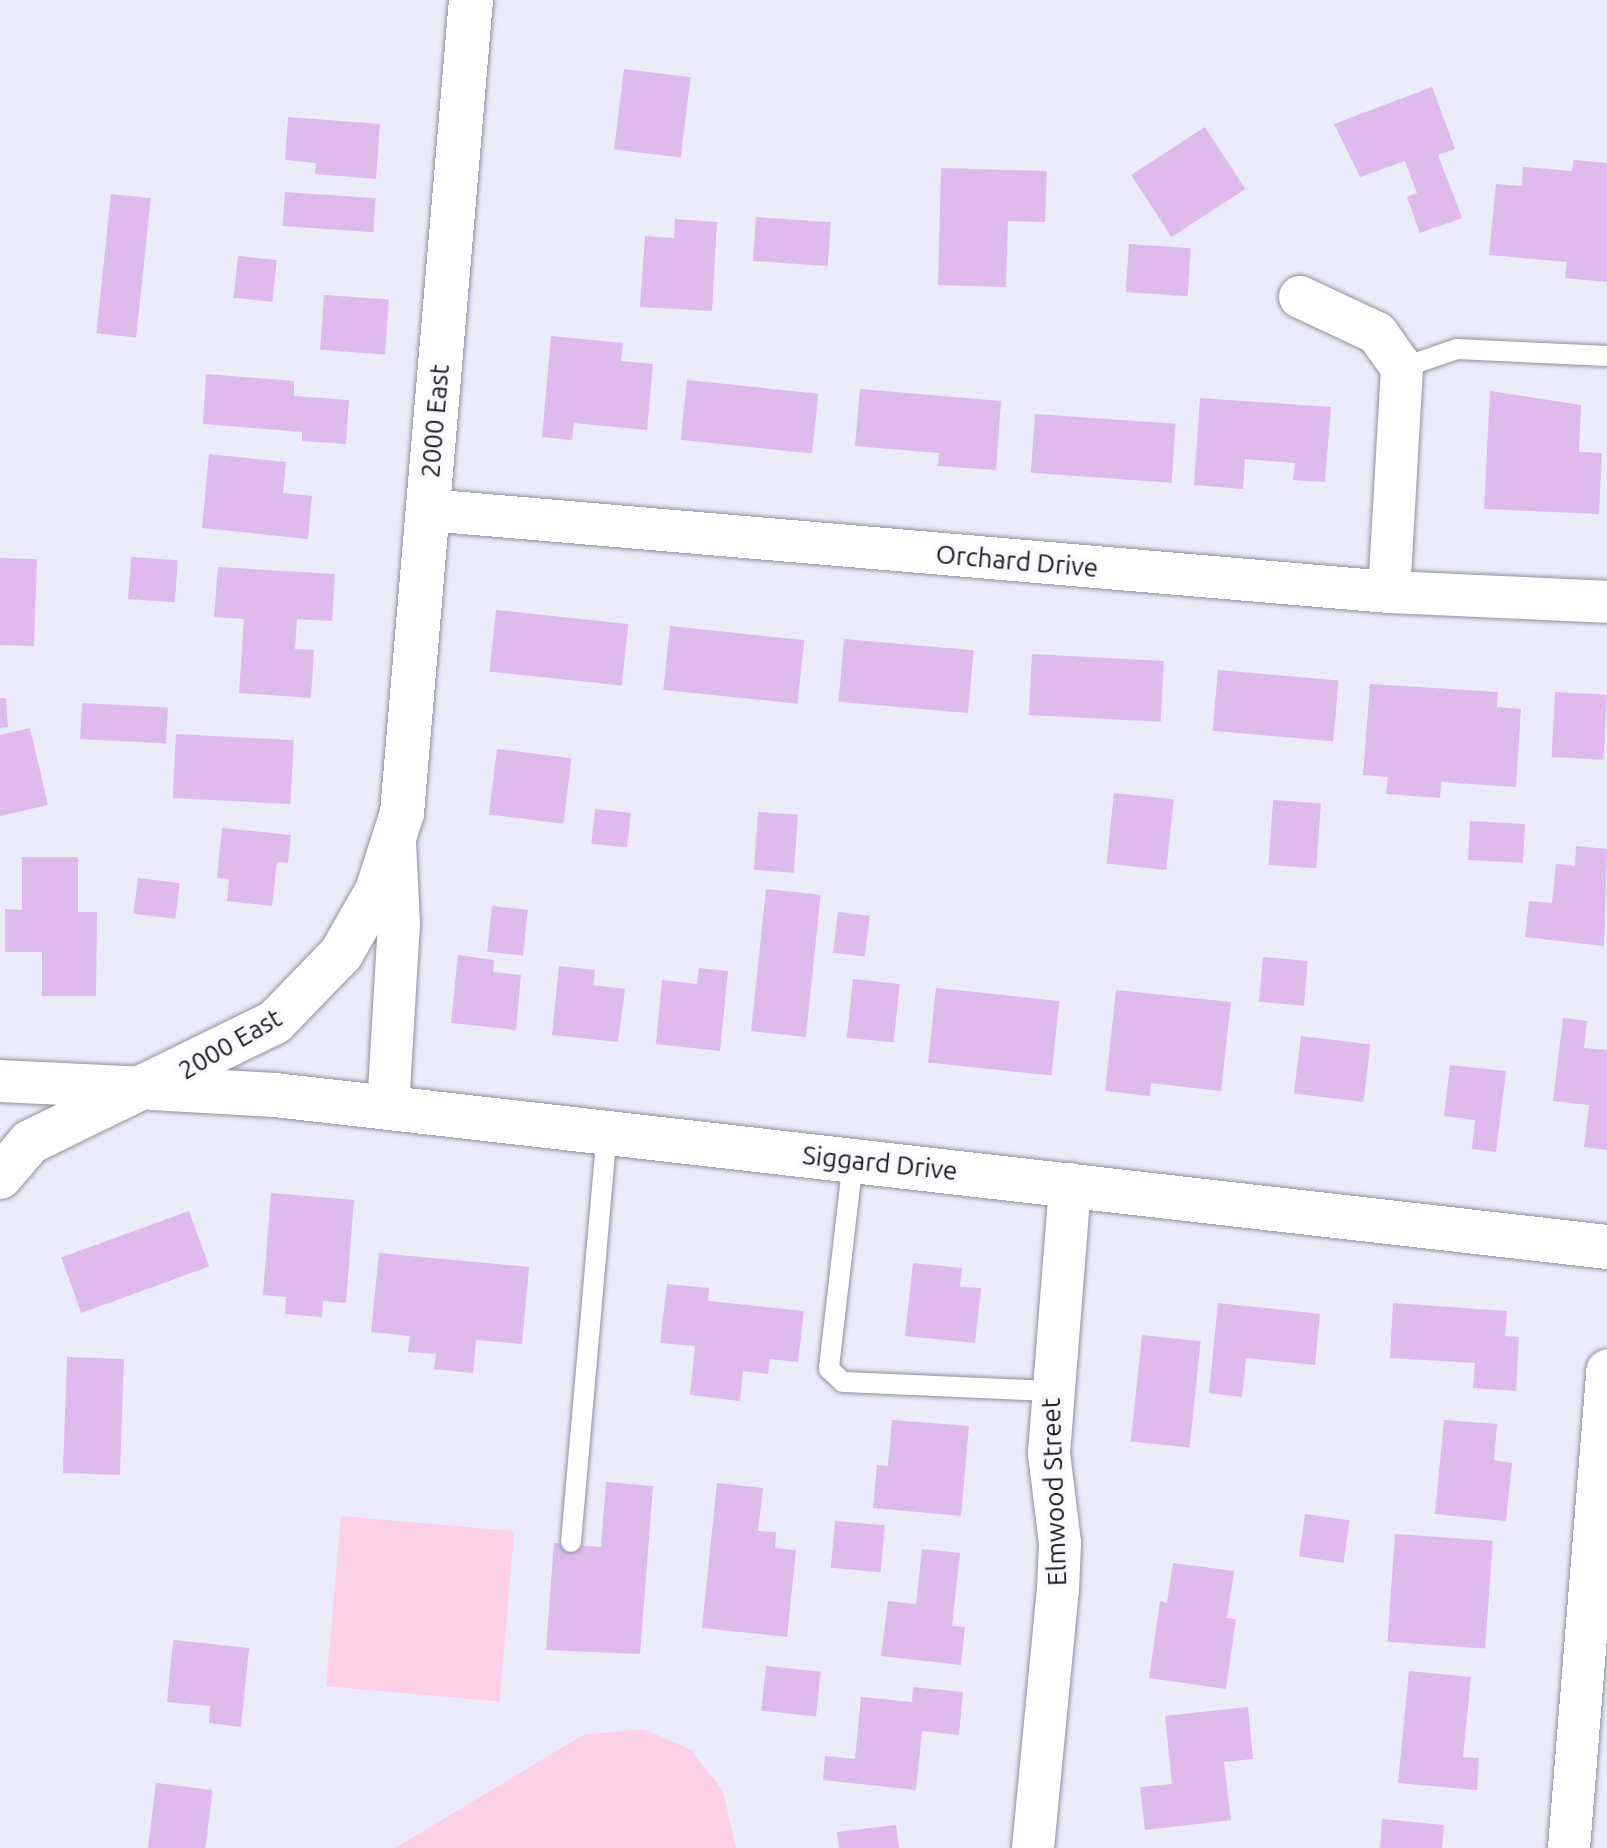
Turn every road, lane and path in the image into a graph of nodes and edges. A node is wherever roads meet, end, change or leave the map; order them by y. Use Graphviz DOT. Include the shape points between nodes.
graph roads {
  1 [pos="471,0"];
  2 [pos="1300,297"];
  3 [pos="1607,356"];
  4 [pos="1402,368"];
  5 [pos="428,510"];
  6 [pos="1389,592"];
  7 [pos="1607,602"];
  8 [pos="395,842"];
  9 [pos="0,1081"];
  10 [pos="152,1088"];
  11 [pos="388,1108"];
  12 [pos="607,1132"];
  13 [pos="853,1160"];
  14 [pos="0,1177"];
  15 [pos="1070,1184"];
  16 [pos="1607,1247"];
  17 [pos="1607,1371"];
  18 [pos="1051,1391"];
  19 [pos="571,1542"];
  20 [pos="1033,1848"];
  21 [pos="1569,1848"];
  1 -- 5 [label="street, 2000 East"];
  2 -- 4 [label="street" via="1377,333"];
  3 -- 4 [label="lane" via="1457,349"];
  4 -- 6 [label="street"];
  5 -- 6 [label="street, Orchard Drive"];
  5 -- 8 [label="street, 2000 East"];
  6 -- 7 [label="street, Orchard Drive"];
  8 -- 10 [label="street, 2000 East" via="360,923 300,1001 251,1037"];
  8 -- 11 [label="street, 2000 East" via="399,924"];
  9 -- 10 [label="street"];
  10 -- 11 [label="street, Siggard Drive"];
  10 -- 14 [label="street, 2000 East" via="30,1142"];
  11 -- 12 [label="street, Siggard Drive"];
  12 -- 13 [label="street, Siggard Drive"];
  12 -- 19 [label="lane"];
  13 -- 15 [label="street, Siggard Drive"];
  13 -- 18 [label="lane" via="829,1369 843,1382"];
  15 -- 16 [label="street, Siggard Drive"];
  15 -- 18 [label="street, Elmwood Street"];
  17 -- 21 [label="street"];
  18 -- 20 [label="street, Elmwood Street" via="1049,1453 1060,1543"];
}
